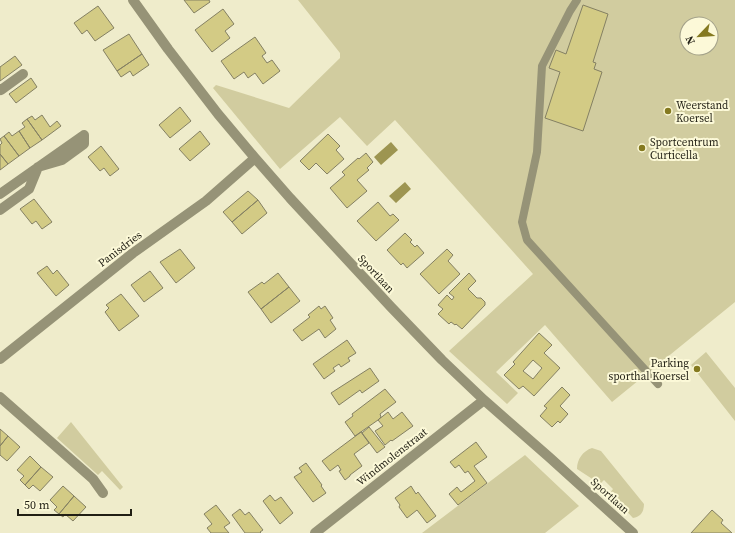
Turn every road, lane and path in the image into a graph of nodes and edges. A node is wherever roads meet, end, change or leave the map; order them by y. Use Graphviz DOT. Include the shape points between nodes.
graph roads {
  1 [pos="133,0"];
  2 [pos="577,0"];
  3 [pos="23,74"];
  4 [pos="0,89"];
  5 [pos="84,135"];
  6 [pos="255,158"];
  7 [pos="38,167"];
  8 [pos="0,194"];
  9 [pos="0,210"];
  10 [pos="0,359"];
  11 [pos="658,384"];
  12 [pos="0,397"];
  13 [pos="484,400"];
  14 [pos="103,493"];
  15 [pos="315,533"];
  16 [pos="633,533"];
  1 -- 6 [label="street, Sportlaan"];
  2 -- 11 [label="lane" via="542,66 537,152 522,222 527,240"];
  3 -- 4 [label="street"];
  5 -- 7 [label="street"];
  6 -- 10 [label="street, Panisdries" via="206,201 133,253"];
  6 -- 13 [label="street, Sportlaan" via="391,308"];
  7 -- 8 [label="street"];
  7 -- 9 [label="street" via="29,189"];
  12 -- 14 [label="street" via="93,479"];
  13 -- 15 [label="street, Windmolenstraat"];
  13 -- 16 [label="street, Sportlaan"];
}
